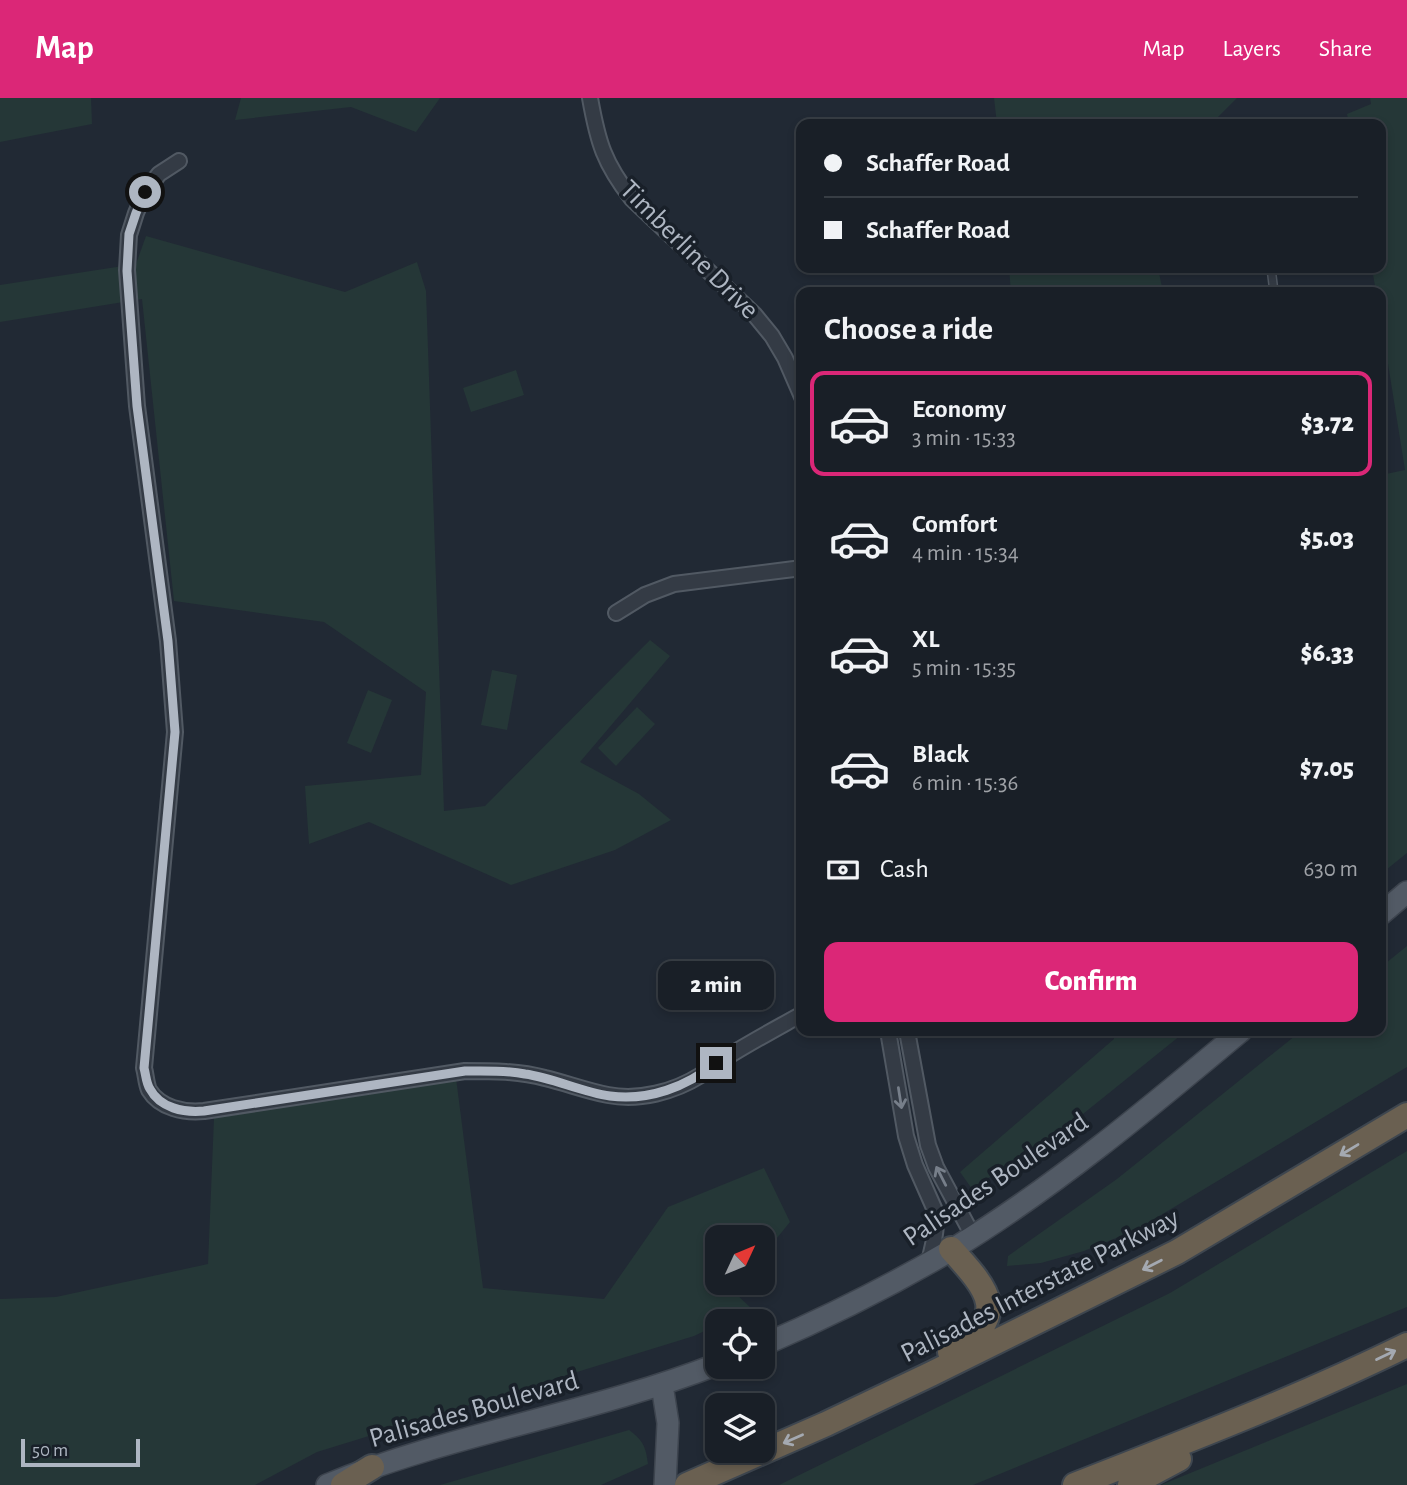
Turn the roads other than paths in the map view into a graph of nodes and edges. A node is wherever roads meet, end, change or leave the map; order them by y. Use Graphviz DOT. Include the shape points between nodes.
graph roads {
  1 [pos="590,98"];
  2 [pos="179,161"];
  3 [pos="796,383"];
  4 [pos="796,569"];
  5 [pos="616,613"];
  6 [pos="1407,892"];
  7 [pos="1386,910"];
  8 [pos="796,1017"];
  9 [pos="889,1036"];
  10 [pos="909,1036"];
  11 [pos="1235,1036"];
  12 [pos="1407,1115"];
  13 [pos="973,1236"];
  14 [pos="951,1250"];
  15 [pos="929,1262"];
  16 [pos="775,1339"];
  17 [pos="1407,1345"];
  18 [pos="705,1369"];
  19 [pos="1352,1372"];
  20 [pos="662,1385"];
  21 [pos="825,1424"];
  22 [pos="372,1467"];
  23 [pos="327,1485"];
  24 [pos="344,1485"];
  25 [pos="665,1485"];
  26 [pos="688,1485"];
  27 [pos="1075,1485"];
  28 [pos="1130,1485"];
  1 -- 3 [label="street, Timberline Drive" via="604,156 616,179 632,200 754,314 772,336"];
  2 -- 8 [label="street" via="159,174 145,192 129,234 127,271 137,406 167,629 175,732 144,1068 150,1090 174,1109 197,1112 495,1070 631,1097 677,1087"];
  4 -- 5 [label="street" via="674,584 645,594"];
  6 -- 7 [label="main road"];
  9 -- 15 [label="street, one-way" via="908,1143 936,1215"];
  13 -- 10 [label="street, one-way" via="928,1145"];
  11 -- 13 [label="main road, Palisades Boulevard" via="1090,1153"];
  12 -- 21 [label="highway, Palisades Interstate Parkway, one-way" via="1177,1252"];
  13 -- 14 [label="main road, Palisades Boulevard"];
  14 -- 15 [label="main road, Palisades Boulevard"];
  14 -- 21 [label="highway" via="986,1292 988,1311 981,1329 963,1345"];
  15 -- 16 [label="main road, Palisades Boulevard"];
  19 -- 17 [label="highway, one-way"];
  18 -- 20 [label="main road, Palisades Boulevard"];
  19 -- 27 [label="highway"];
  19 -- 28 [label="highway"];
  20 -- 22 [label="main road, Palisades Boulevard"];
  20 -- 25 [label="main road" via="668,1423"];
  21 -- 26 [label="highway, Palisades Interstate Parkway, one-way"];
  22 -- 23 [label="main road, Palisades Boulevard"];
  22 -- 24 [label="highway"];
}
